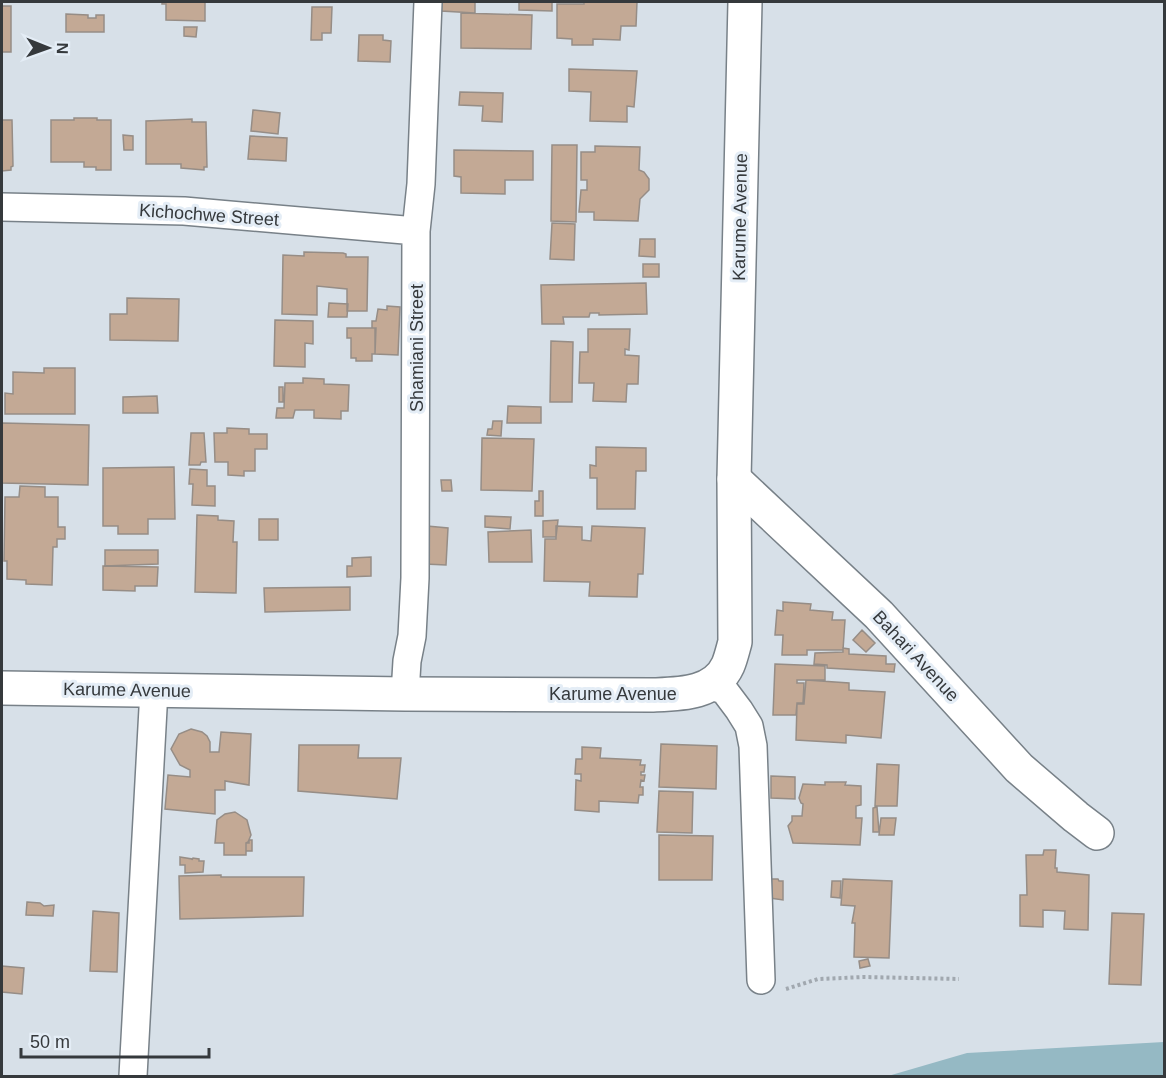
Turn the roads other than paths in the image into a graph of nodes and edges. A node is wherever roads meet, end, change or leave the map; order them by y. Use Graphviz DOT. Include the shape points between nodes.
graph roads {
  1 [pos="428,2"];
  2 [pos="745,2"];
  3 [pos="2,207"];
  4 [pos="416,231"];
  5 [pos="734,479"];
  6 [pos="711,686"];
  7 [pos="2,688"];
  8 [pos="154,690"];
  9 [pos="405,694"];
  10 [pos="1097,833"];
  11 [pos="761,980"];
  12 [pos="133,1077"];
  1 -- 4 [label="street, Shamiani Street"];
  2 -- 5 [label="main road, Karume Avenue"];
  3 -- 4 [label="street, Kichochwe Street" via="184,211"];
  4 -- 9 [label="street, Shamiani Street" via="415,578"];
  5 -- 6 [label="main road, Karume Avenue" via="735,642 727,667"];
  5 -- 10 [label="main road, Bahari Avenue" via="879,615 1019,768"];
  6 -- 9 [label="main road, Karume Avenue" via="682,694"];
  6 -- 11 [label="street" via="724,690 739,710 749,726 753,746"];
  7 -- 8 [label="main road, Karume Avenue"];
  8 -- 9 [label="main road, Karume Avenue"];
  8 -- 12 [label="street"];
}
